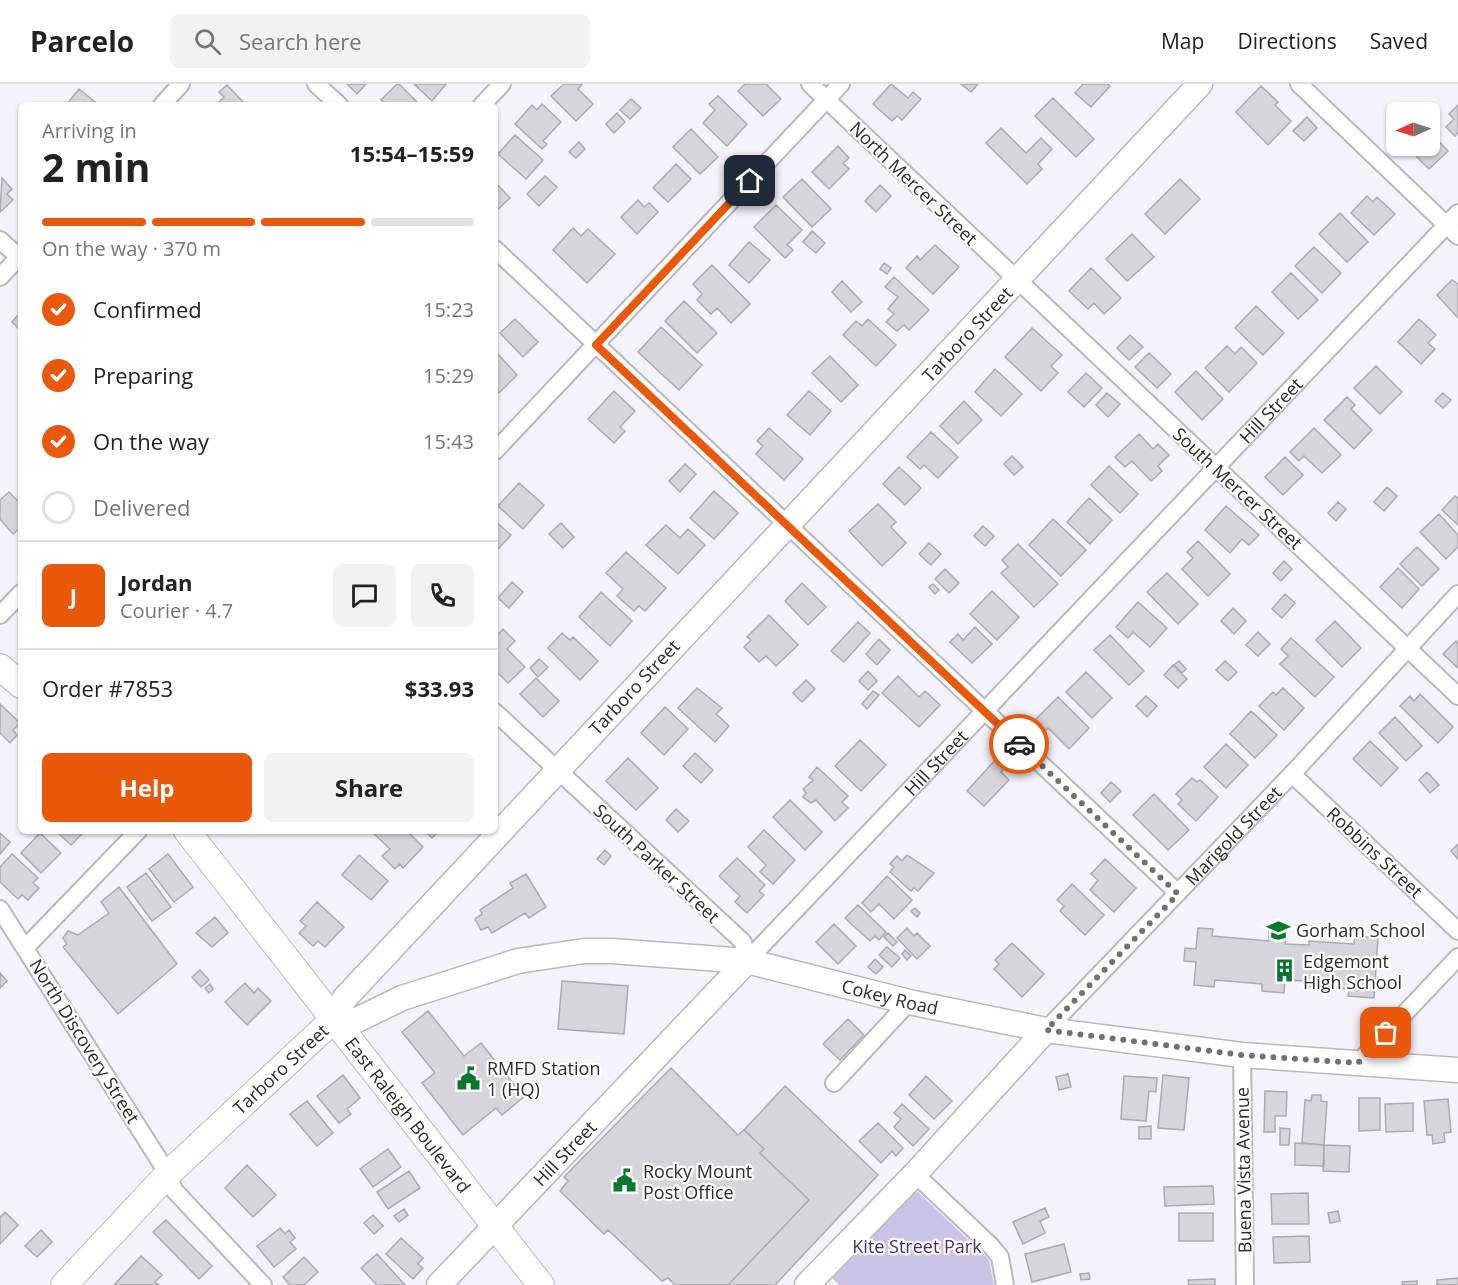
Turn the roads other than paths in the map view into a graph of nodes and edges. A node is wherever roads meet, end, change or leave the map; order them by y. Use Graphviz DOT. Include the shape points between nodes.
graph roads {
  1 [pos="182,84"];
  2 [pos="316,84"];
  3 [pos="502,84"];
  4 [pos="810,84"];
  5 [pos="841,84"];
  6 [pos="1200,84"];
  7 [pos="1299,84"];
  8 [pos="827,99"];
  9 [pos="165,102"];
  10 [pos="336,102"];
  11 [pos="485,102"];
  12 [pos="1454,225"];
  13 [pos="0,240"];
  14 [pos="498,252"];
  15 [pos="18,255"];
  16 [pos="18,259"];
  17 [pos="0,277"];
  18 [pos="1017,282"];
  19 [pos="596,345"];
  20 [pos="498,449"];
  21 [pos="1216,468"];
  22 [pos="787,525"];
  23 [pos="1458,594"];
  24 [pos="18,596"];
  25 [pos="0,615"];
  26 [pos="1407,648"];
  27 [pos="0,667"];
  28 [pos="18,682"];
  29 [pos="1458,696"];
  30 [pos="986,713"];
  31 [pos="498,715"];
  32 [pos="556,770"];
  33 [pos="1292,774"];
  34 [pos="135,834"];
  35 [pos="189,834"];
  36 [pos="498,834"];
  37 [pos="498,834"];
  38 [pos="1178,894"];
  39 [pos="0,909"];
  40 [pos="1458,931"];
  41 [pos="26,947"];
  42 [pos="1458,957"];
  43 [pos="747,962"];
  44 [pos="909,1002"];
  45 [pos="333,1020"];
  46 [pos="1046,1030"];
  47 [pos="1242,1055"];
  48 [pos="1358,1063"];
  49 [pos="1458,1070"];
  50 [pos="834,1083"];
  51 [pos="168,1174"];
  52 [pos="915,1174"];
  53 [pos="495,1226"];
  54 [pos="64,1285"];
  55 [pos="263,1285"];
  56 [pos="439,1285"];
  57 [pos="542,1285"];
  58 [pos="807,1285"];
  59 [pos="1005,1285"];
  60 [pos="1245,1285"];
  1 -- 9 [label="street"];
  2 -- 10 [label="street"];
  3 -- 11 [label="street"];
  4 -- 8 [label="street, North Mercer Street"];
  5 -- 8 [label="street"];
  6 -- 18 [label="street, Tarboro Street"];
  7 -- 12 [label="street"];
  8 -- 18 [label="street, North Mercer Street"];
  8 -- 19 [label="street"];
  12 -- 21 [label="street, Hill Street"];
  13 -- 15 [label="street"];
  14 -- 19 [label="street"];
  16 -- 17 [label="street"];
  18 -- 21 [label="street, South Mercer Street"];
  18 -- 22 [label="street, Tarboro Street"];
  19 -- 20 [label="street"];
  19 -- 22 [label="street"];
  21 -- 26 [label="street, South Mercer Street"];
  21 -- 30 [label="street, Hill Street"];
  22 -- 30 [label="street"];
  22 -- 32 [label="street, Tarboro Street"];
  23 -- 26 [label="street, Marigold Street"];
  24 -- 25 [label="street"];
  26 -- 29 [label="street, South Mercer Street"];
  26 -- 33 [label="street, Marigold Street"];
  27 -- 28 [label="main road"];
  30 -- 38 [label="street"];
  30 -- 43 [label="street, Hill Street"];
  31 -- 32 [label="street, South Parker Street"];
  32 -- 37 [label="street, Tarboro Street"];
  32 -- 43 [label="street, South Parker Street" via="743,942"];
  33 -- 38 [label="street, Marigold Street"];
  33 -- 40 [label="street, Robbins Street"];
  34 -- 41 [label="street"];
  35 -- 45 [label="main road, East Raleigh Boulevard"];
  36 -- 45 [label="street, Tarboro Street" via="345,998"];
  38 -- 46 [label="street, Marigold Street"];
  39 -- 41 [label="street, North Discovery Street"];
  41 -- 51 [label="street, North Discovery Street"];
  42 -- 48 [label="street"];
  43 -- 44 [label="street, Cokey Road"];
  43 -- 45 [label="street, Cokey Road" via="584,951 518,961 402,998 357,1020"];
  43 -- 53 [label="street, Hill Street"];
  44 -- 46 [label="street, Cokey Road"];
  44 -- 50 [label="street"];
  45 -- 51 [label="main road, Tarboro Street"];
  45 -- 53 [label="main road, East Raleigh Boulevard"];
  46 -- 47 [label="street, Cokey Road"];
  46 -- 52 [label="street, Marigold Street"];
  47 -- 48 [label="street, Cokey Road"];
  47 -- 60 [label="street, Buena Vista Avenue"];
  48 -- 49 [label="street, Cokey Road"];
  51 -- 54 [label="main road, Tarboro Street"];
  51 -- 55 [label="street, North Discovery Street" via="174,1190"];
  52 -- 58 [label="street, Marigold Street"];
  52 -- 59 [label="street" via="991,1246 999,1257"];
  53 -- 56 [label="street, Hill Street"];
  53 -- 57 [label="main road, East Raleigh Boulevard"];
}
